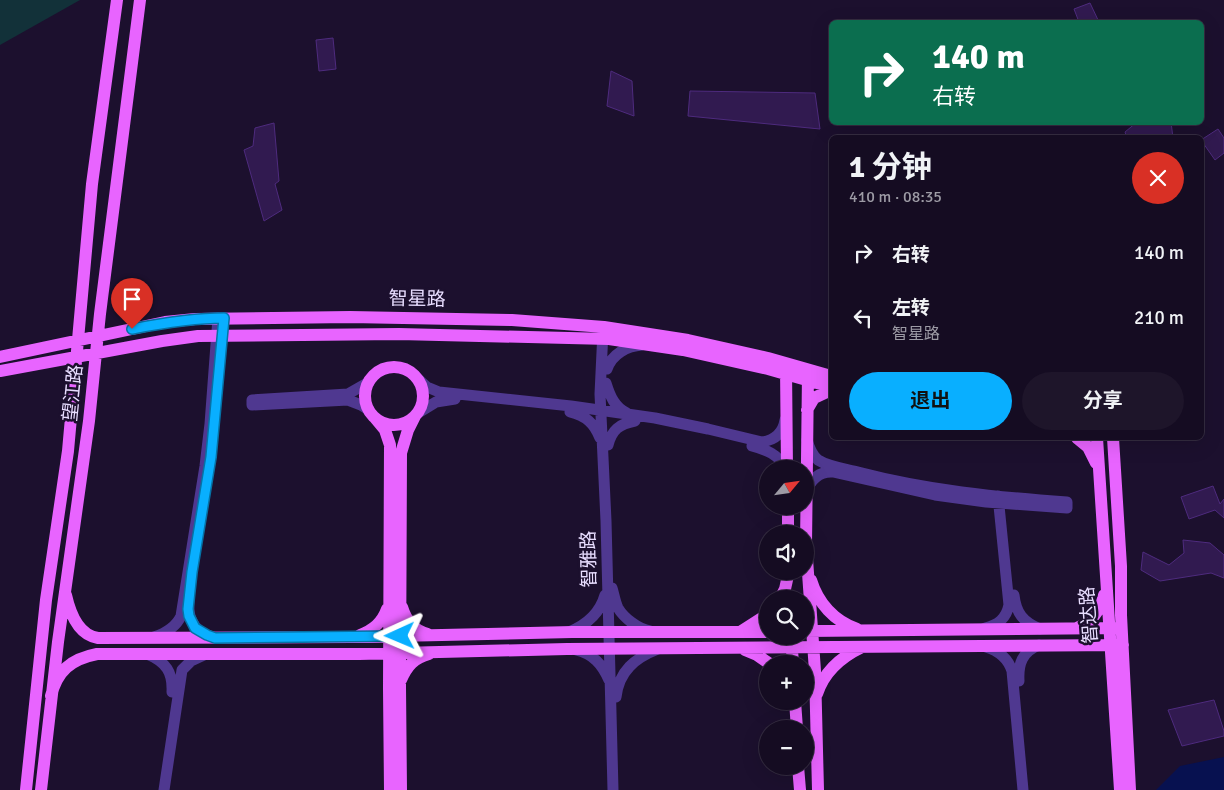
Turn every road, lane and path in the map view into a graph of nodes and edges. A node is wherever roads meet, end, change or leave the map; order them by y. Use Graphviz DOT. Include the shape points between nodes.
graph roads {
  1 [pos="117,0"];
  2 [pos="140,0"];
  3 [pos="221,318"];
  4 [pos="606,333"];
  5 [pos="99,336"];
  6 [pos="220,336"];
  7 [pos="78,340"];
  8 [pos="646,344"];
  9 [pos="96,353"];
  10 [pos="77,356"];
  11 [pos="0,357"];
  12 [pos="607,369"];
  13 [pos="768,369"];
  14 [pos="786,369"];
  15 [pos="0,371"];
  16 [pos="808,375"];
  17 [pos="829,376"];
  18 [pos="417,378"];
  19 [pos="369,382"];
  20 [pos="603,382"];
  21 [pos="829,388"];
  22 [pos="829,390"];
  23 [pos="786,397"];
  24 [pos="570,409"];
  25 [pos="807,410"];
  26 [pos="372,414"];
  27 [pos="416,414"];
  28 [pos="604,414"];
  29 [pos="786,415"];
  30 [pos="634,418"];
  31 [pos="807,436"];
  32 [pos="1079,440"];
  33 [pos="1097,440"];
  34 [pos="1113,440"];
  35 [pos="605,444"];
  36 [pos="779,460"];
  37 [pos="786,460"];
  38 [pos="807,460"];
  39 [pos="1099,472"];
  40 [pos="814,478"];
  41 [pos="1001,500"];
  42 [pos="986,502"];
  43 [pos="1023,504"];
  44 [pos="1003,520"];
  45 [pos="811,580"];
  46 [pos="1106,583"];
  47 [pos="609,587"];
  48 [pos="65,588"];
  49 [pos="395,602"];
  50 [pos="759,619"];
  51 [pos="1040,628"];
  52 [pos="1077,628"];
  53 [pos="1115,628"];
  54 [pos="982,629"];
  55 [pos="862,630"];
  56 [pos="814,631"];
  57 [pos="567,632"];
  58 [pos="611,632"];
  59 [pos="657,632"];
  60 [pos="738,632"];
  61 [pos="759,632"];
  62 [pos="438,635"];
  63 [pos="395,636"];
  64 [pos="356,637"];
  65 [pos="153,638"];
  66 [pos="215,638"];
  67 [pos="766,645"];
  68 [pos="805,645"];
  69 [pos="1039,645"];
  70 [pos="1081,645"];
  71 [pos="1116,645"];
  72 [pos="864,646"];
  73 [pos="982,646"];
  74 [pos="813,647"];
  75 [pos="567,648"];
  76 [pos="612,648"];
  77 [pos="740,648"];
  78 [pos="658,649"];
  79 [pos="436,651"];
  80 [pos="394,653"];
  81 [pos="147,654"];
  82 [pos="207,654"];
  83 [pos="356,654"];
  84 [pos="759,656"];
  85 [pos="1112,670"];
  86 [pos="394,688"];
  87 [pos="614,694"];
  88 [pos="51,696"];
  89 [pos="816,702"];
  90 [pos="799,775"];
  91 [pos="26,790"];
  92 [pos="41,790"];
  93 [pos="158,790"];
  94 [pos="164,790"];
  95 [pos="390,790"];
  96 [pos="401,790"];
  97 [pos="613,790"];
  98 [pos="618,790"];
  99 [pos="800,790"];
  100 [pos="818,790"];
  101 [pos="1023,790"];
  102 [pos="1027,790"];
  103 [pos="1120,790"];
  104 [pos="1130,790"];
  1 -- 7 [label="main road, 望江路" via="92,184"];
  2 -- 5 [label="main road, 望江路"];
  3 -- 4 [label="main road, 智星路" via="512,320"];
  3 -- 5 [label="main road, 智星路" via="165,322"];
  3 -- 6 [label="street"];
  4 -- 6 [label="main road, 智星路"];
  4 -- 8 [label="main road, 智星路"];
  4 -- 12 [label="street, 智雅路"];
  4 -- 14 [label="main road, 智星路" via="688,340"];
  4 -- 20 [label="street, 智雅路"];
  5 -- 7 [label="main road, 智星路"];
  5 -- 9 [label="main road, 望江路"];
  6 -- 9 [label="main road, 智星路" via="180,338"];
  6 -- 65 [label="street" via="205,466 181,616 170,629"];
  6 -- 66 [label="street" via="211,457 188,609 195,628"];
  7 -- 10 [label="main road, 望江路"];
  7 -- 11 [label="main road, 智星路"];
  8 -- 12 [label="street" via="621,351"];
  8 -- 13 [label="main road, 智星路"];
  9 -- 10 [label="main road, 智星路"];
  9 -- 48 [label="main road, 望江路"];
  10 -- 15 [label="main road, 智星路"];
  10 -- 91 [label="main road, 望江路"];
  12 -- 20 [label="street, 智雅路"];
  13 -- 14 [label="main road, 智星路"];
  13 -- 23 [label="main road" via="780,381"];
  14 -- 16 [label="main road, 智星路"];
  14 -- 23 [label="main road"];
  16 -- 17 [label="main road, 智星路"];
  16 -- 21 [label="main road, 智星路"];
  16 -- 25 [label="main road"];
  18 -- 19 [label="main road" via="402,368 392,367 375,374"];
  18 -- 24 [label="street" via="439,392"];
  18 -- 27 [label="main road" via="423,396"];
  19 -- 26 [label="main road" via="366,401"];
  19 -- 26 [label="street" via="348,394 252,400 252,405 348,400"];
  20 -- 24 [label="street" via="590,400"];
  20 -- 28 [label="street, 智雅路"];
  20 -- 30 [label="street" via="618,407"];
  22 -- 25 [label="main road" via="814,398"];
  23 -- 29 [label="main road"];
  24 -- 27 [label="street" via="459,399 436,402"];
  24 -- 28 [label="street"];
  24 -- 35 [label="street" via="588,419"];
  25 -- 31 [label="main road"];
  26 -- 27 [label="main road" via="384,423 394,425 403,424"];
  26 -- 49 [label="main road" via="385,430 390,445"];
  27 -- 49 [label="main road" via="402,454"];
  28 -- 30 [label="street"];
  28 -- 35 [label="street, 智雅路"];
  29 -- 30 [label="street" via="779,435 762,442 708,429"];
  29 -- 37 [label="main road"];
  30 -- 35 [label="street" via="612,432"];
  30 -- 36 [label="street" via="766,450"];
  31 -- 38 [label="main road"];
  31 -- 41 [label="street" via="812,453 825,463 920,486"];
  32 -- 39 [label="main road" via="1088,447"];
  33 -- 39 [label="main road, 智达路"];
  34 -- 53 [label="main road, 智达路" via="1121,566"];
  35 -- 47 [label="street, 智雅路"];
  39 -- 46 [label="main road, 智达路"];
  40 -- 42 [label="street" via="822,472 833,472 906,489"];
  41 -- 42 [label="street"];
  41 -- 43 [label="street"];
  41 -- 43 [label="street" via="1067,502 1067,508"];
  41 -- 44 [label="street"];
  42 -- 44 [label="street"];
  43 -- 44 [label="street"];
  44 -- 51 [label="street" via="1017,611 1025,621"];
  44 -- 54 [label="street" via="1009,605 1000,622"];
  45 -- 55 [label="main road" via="828,611"];
  46 -- 52 [label="main road" via="1102,606 1091,620"];
  46 -- 53 [label="main road, 智达路"];
  47 -- 57 [label="street" via="592,617"];
  47 -- 58 [label="street, 智雅路"];
  47 -- 59 [label="street" via="618,608 626,616 643,630"];
  48 -- 65 [label="main road" via="74,619 86,634 98,638"];
  48 -- 88 [label="main road, 望江路"];
  49 -- 62 [label="main road" via="410,624 423,633"];
  49 -- 63 [label="main road"];
  49 -- 64 [label="main road" via="376,628"];
  50 -- 60 [label="main road"];
  51 -- 52 [label="main road"];
  51 -- 54 [label="main road"];
  52 -- 53 [label="main road"];
  53 -- 71 [label="main road, 智达路"];
  54 -- 55 [label="main road"];
  55 -- 56 [label="main road"];
  57 -- 58 [label="main road"];
  57 -- 62 [label="main road"];
  58 -- 59 [label="main road"];
  58 -- 76 [label="street, 智雅路"];
  59 -- 60 [label="main road"];
  60 -- 61 [label="main road"];
  62 -- 63 [label="main road"];
  63 -- 64 [label="main road"];
  63 -- 80 [label="main road"];
  64 -- 66 [label="main road"];
  65 -- 66 [label="main road"];
  67 -- 77 [label="main road"];
  68 -- 74 [label="main road"];
  69 -- 70 [label="main road"];
  69 -- 73 [label="main road"];
  69 -- 102 [label="street" via="1026,652 1018,671"];
  70 -- 71 [label="main road"];
  70 -- 85 [label="main road" via="1101,653"];
  71 -- 85 [label="main road, 智达路"];
  71 -- 104 [label="main road, 智达路"];
  72 -- 73 [label="main road"];
  72 -- 74 [label="main road"];
  72 -- 89 [label="main road" via="828,672"];
  73 -- 101 [label="street" via="1000,653 1012,671"];
  74 -- 89 [label="main road"];
  75 -- 76 [label="main road"];
  75 -- 79 [label="main road"];
  75 -- 87 [label="street" via="588,654 598,661"];
  76 -- 78 [label="main road"];
  76 -- 87 [label="street, 智雅路"];
  77 -- 78 [label="main road"];
  77 -- 84 [label="main road"];
  78 -- 87 [label="street" via="627,668"];
  79 -- 80 [label="main road"];
  79 -- 86 [label="main road" via="418,657"];
  80 -- 83 [label="main road"];
  80 -- 86 [label="main road"];
  81 -- 82 [label="main road"];
  81 -- 88 [label="main road" via="97,654 81,658 57,677"];
  81 -- 93 [label="street" via="164,663 170,670 172,681"];
  82 -- 83 [label="main road"];
  82 -- 94 [label="street" via="191,661 182,670"];
  83 -- 86 [label="main road" via="378,662"];
  85 -- 103 [label="main road, 智达路"];
  86 -- 95 [label="main road"];
  86 -- 96 [label="main road"];
  87 -- 97 [label="street, 智雅路"];
  87 -- 98 [label="street, 智雅路"];
  88 -- 92 [label="main road, 望江路"];
  89 -- 100 [label="main road"];
  90 -- 99 [label="main road"];
}
